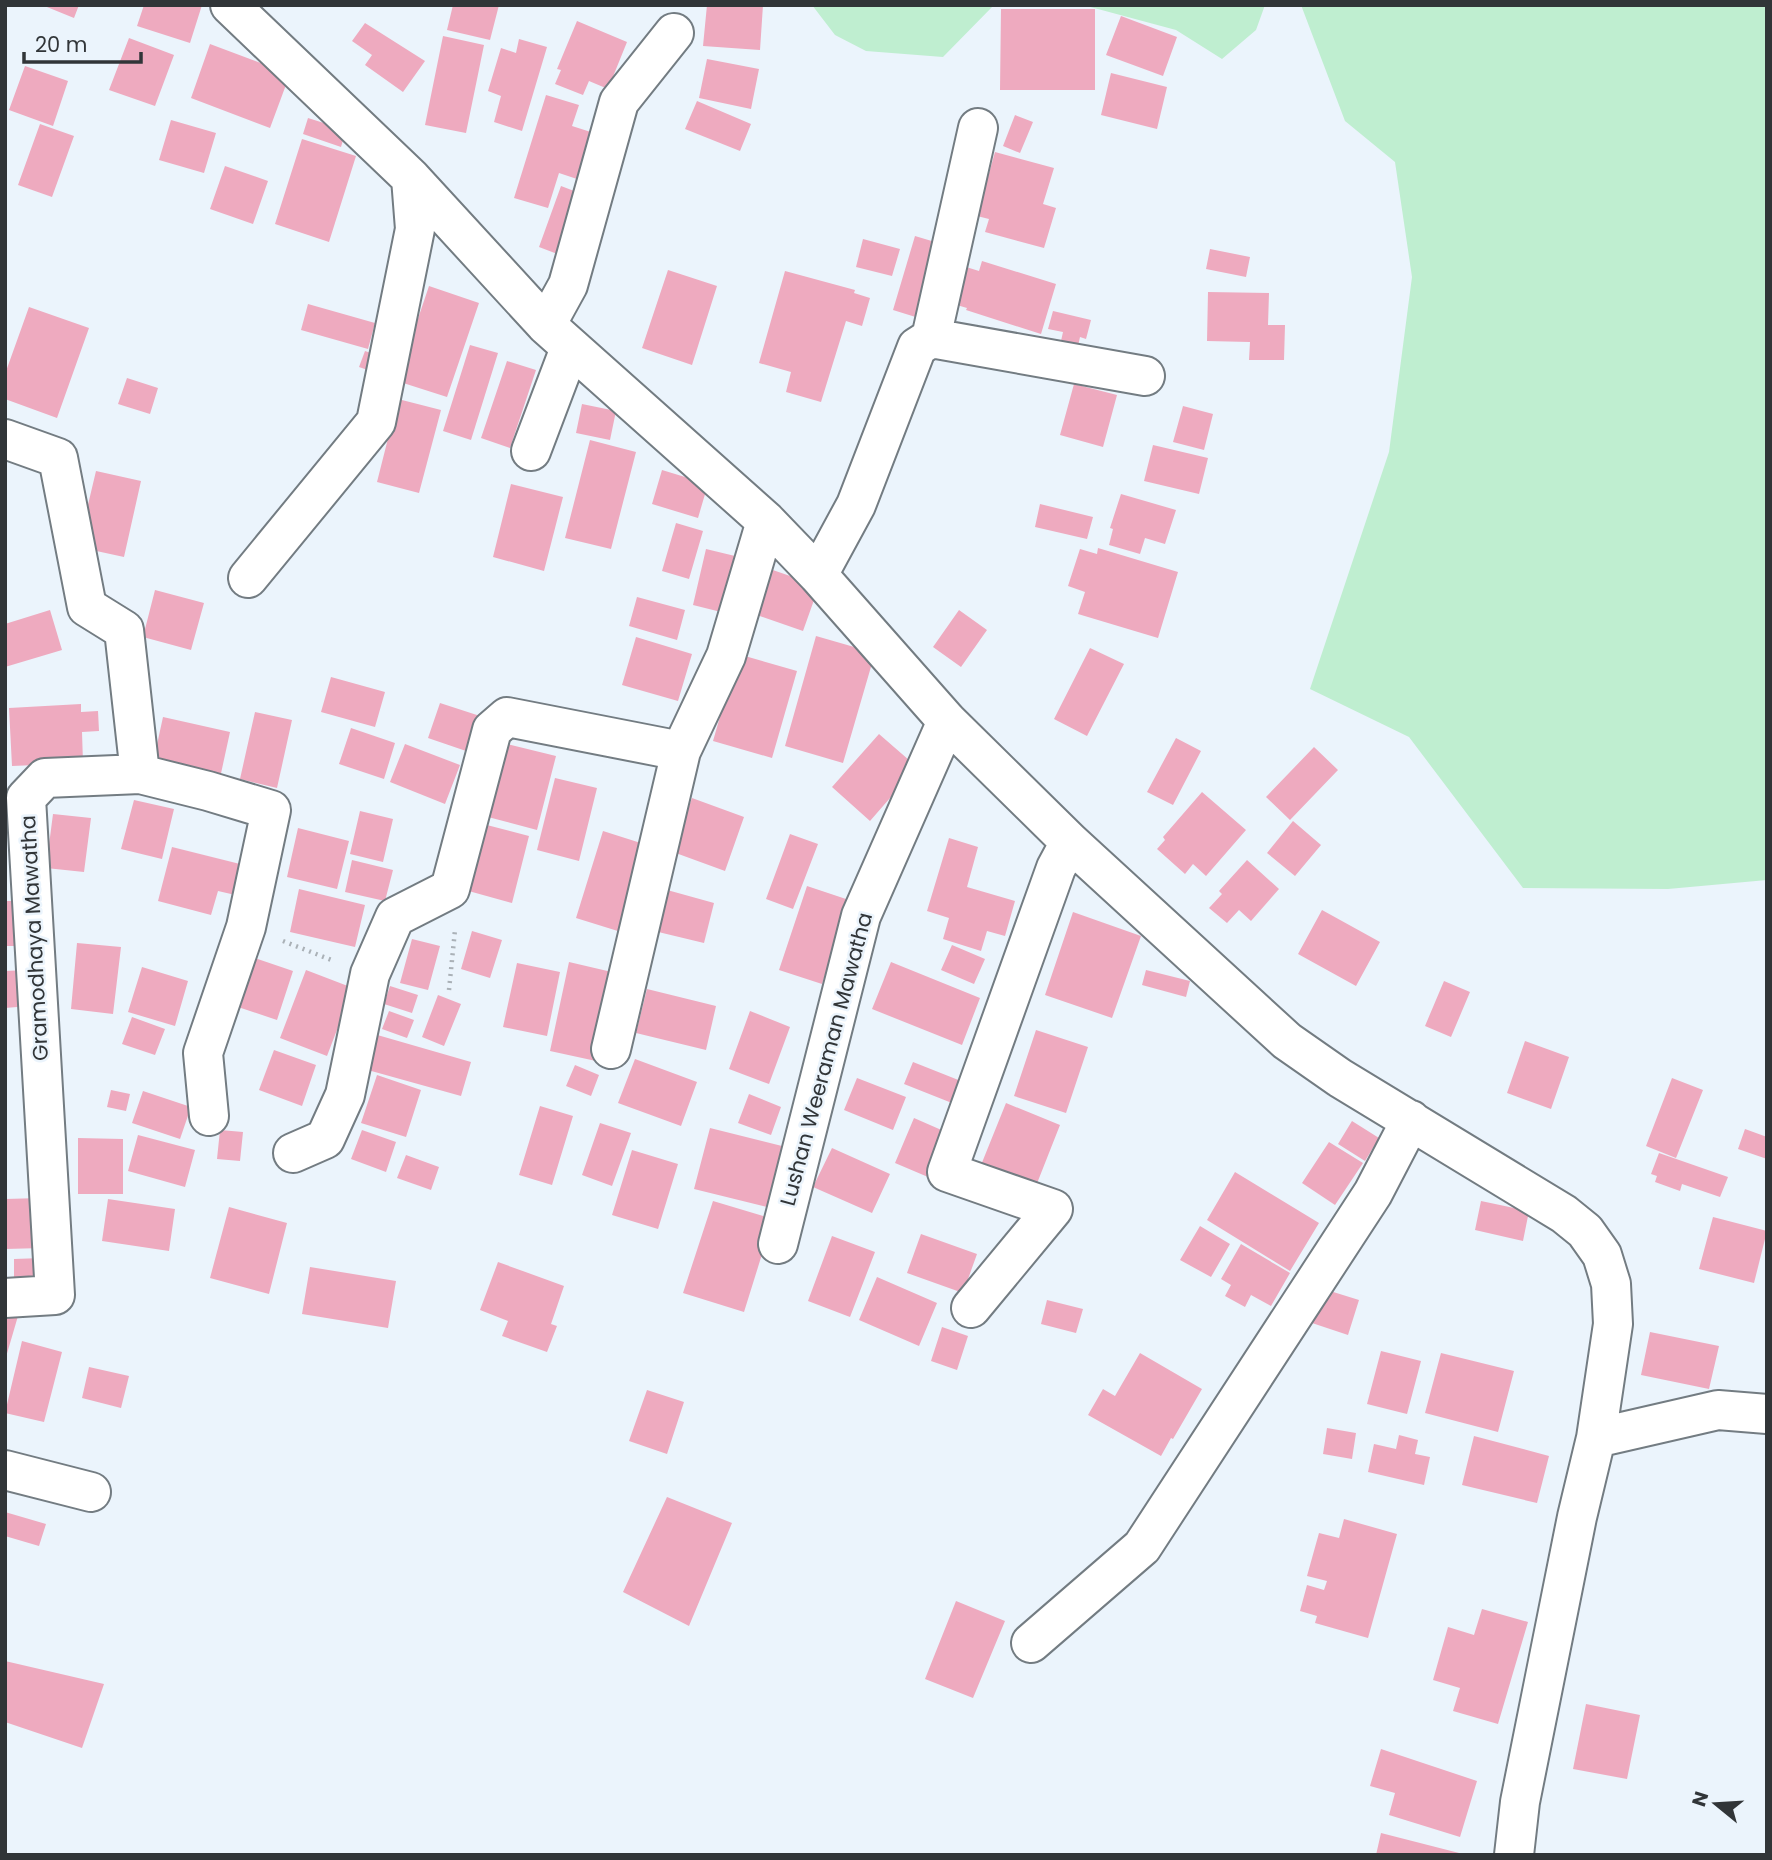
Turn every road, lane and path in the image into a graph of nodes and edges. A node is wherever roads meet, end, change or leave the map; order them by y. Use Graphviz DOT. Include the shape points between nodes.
graph roads {
  1 [pos="230,5"];
  2 [pos="674,33"];
  3 [pos="978,128"];
  4 [pos="411,178"];
  5 [pos="558,336"];
  6 [pos="931,338"];
  7 [pos="1145,376"];
  8 [pos="5,439"];
  9 [pos="531,451"];
  10 [pos="766,521"];
  11 [pos="818,575"];
  12 [pos="248,578"];
  13 [pos="947,721"];
  14 [pos="681,751"];
  15 [pos="141,774"];
  16 [pos="1070,842"];
  17 [pos="450,888"];
  18 [pos="246,927"];
  19 [pos="370,974"];
  20 [pos="449,990"];
  21 [pos="611,1049"];
  22 [pos="209,1116"];
  23 [pos="1412,1120"];
  24 [pos="293,1153"];
  25 [pos="778,1244"];
  26 [pos="5,1298"];
  27 [pos="971,1308"];
  28 [pos="1767,1414"];
  29 [pos="1596,1438"];
  30 [pos="5,1470"];
  31 [pos="91,1492"];
  32 [pos="1031,1643"];
  33 [pos="1514,1855"];
  1 -- 4 [label="street"];
  2 -- 5 [label="street" via="619,102"];
  3 -- 6 [label="street"];
  4 -- 5 [label="street"];
  4 -- 12 [label="street" via="415,229 376,422"];
  5 -- 9 [label="street"];
  5 -- 10 [label="street"];
  6 -- 7 [label="street"];
  6 -- 11 [label="street" via="917,348 856,505"];
  8 -- 15 [label="street" via="58,458 87,607 124,630"];
  10 -- 11 [label="street"];
  10 -- 14 [label="street" via="726,656"];
  11 -- 13 [label="street"];
  13 -- 16 [label="street"];
  13 -- 25 [label="street, Lushan Weeraman Mawatha" via="861,916"];
  14 -- 17 [label="street" via="507,717 492,730"];
  14 -- 21 [label="street"];
  15 -- 18 [label="street" via="271,810"];
  15 -- 26 [label="street, Gramodhaya Mawatha" via="45,778 26,798 55,1295"];
  16 -- 23 [label="street" via="1287,1041"];
  16 -- 27 [label="street" via="1056,869 947,1172 1054,1209"];
  17 -- 19 [label="street" via="395,917"];
  17 -- 20 [label="path" via="458,908"];
  18 -- 19 [label="path"];
  18 -- 22 [label="street" via="203,1053"];
  19 -- 24 [label="street" via="345,1095 325,1139"];
  23 -- 29 [label="street" via="1564,1213 1602,1255 1611,1284 1613,1324"];
  23 -- 32 [label="street" via="1373,1193 1142,1547"];
  28 -- 29 [label="street" via="1718,1409"];
  29 -- 33 [label="street" via="1526,1775"];
  30 -- 31 [label="street"];
}
